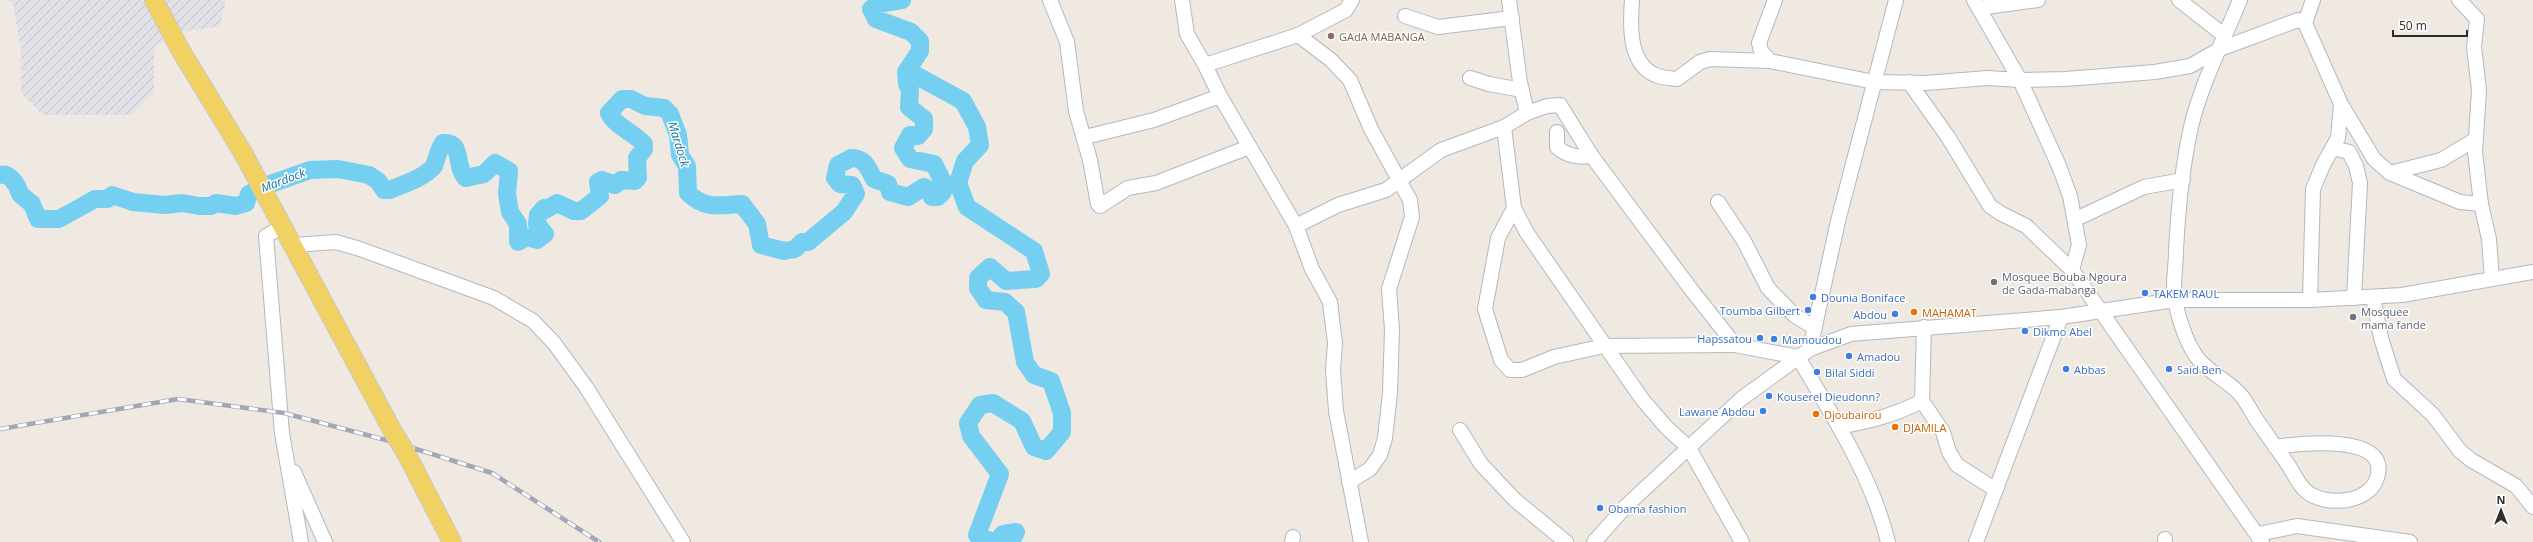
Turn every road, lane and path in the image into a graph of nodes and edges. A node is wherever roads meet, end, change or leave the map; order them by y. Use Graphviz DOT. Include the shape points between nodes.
graph roads {
  1 [pos="154,0"];
  2 [pos="1050,0"];
  3 [pos="1182,0"];
  4 [pos="1352,0"];
  5 [pos="1509,0"];
  6 [pos="1632,0"];
  7 [pos="1775,0"];
  8 [pos="1896,0"];
  9 [pos="2038,0"];
  10 [pos="2179,0"];
  11 [pos="2240,0"];
  12 [pos="2313,0"];
  13 [pos="2459,0"];
  14 [pos="1976,4"];
  15 [pos="1405,16"];
  16 [pos="1512,18"];
  17 [pos="2305,24"];
  18 [pos="1298,35"];
  19 [pos="2223,42"];
  20 [pos="1770,61"];
  21 [pos="1205,65"];
  22 [pos="1470,78"];
  23 [pos="2020,80"];
  24 [pos="1874,82"];
  25 [pos="1909,82"];
  26 [pos="1522,90"];
  27 [pos="1220,96"];
  28 [pos="2341,104"];
  29 [pos="1527,113"];
  30 [pos="1504,127"];
  31 [pos="1557,132"];
  32 [pos="1084,137"];
  33 [pos="2476,139"];
  34 [pos="1249,147"];
  35 [pos="2333,148"];
  36 [pos="2348,152"];
  37 [pos="1591,155"];
  38 [pos="2374,159"];
  39 [pos="2390,173"];
  40 [pos="2183,180"];
  41 [pos="1400,182"];
  42 [pos="1718,202"];
  43 [pos="2481,204"];
  44 [pos="1514,208"];
  45 [pos="2076,220"];
  46 [pos="280,222"];
  47 [pos="1296,226"];
  48 [pos="294,245"];
  49 [pos="2072,270"];
  50 [pos="2533,272"];
  51 [pos="2492,279"];
  52 [pos="2374,297"];
  53 [pos="2354,298"];
  54 [pos="2175,300"];
  55 [pos="2310,300"];
  56 [pos="2100,311"];
  57 [pos="2061,317"];
  58 [pos="1813,327"];
  59 [pos="1924,327"];
  60 [pos="1736,345"];
  61 [pos="1604,346"];
  62 [pos="1804,353"];
  63 [pos="1922,401"];
  64 [pos="1839,427"];
  65 [pos="1460,430"];
  66 [pos="2275,447"];
  67 [pos="1690,448"];
  68 [pos="286,453"];
  69 [pos="1349,482"];
  70 [pos="1996,490"];
  71 [pos="2533,507"];
  72 [pos="2260,538"];
  73 [pos="300,542"];
  74 [pos="325,542"];
  75 [pos="452,542"];
  76 [pos="683,542"];
  77 [pos="1361,542"];
  78 [pos="1566,542"];
  79 [pos="1594,542"];
  80 [pos="1742,542"];
  81 [pos="1888,542"];
  82 [pos="1976,542"];
  83 [pos="2410,542"];
  1 -- 46 [label="main road"];
  2 -- 32 [label="street" via="1067,42 1076,111"];
  3 -- 21 [label="street" via="1187,34"];
  4 -- 18 [label="street" via="1346,10"];
  5 -- 16 [label="street"];
  6 -- 20 [label="street" via="1630,28 1634,47 1644,67 1658,76 1677,78 1700,62 1710,59"];
  7 -- 20 [label="street" via="1759,43 1761,51"];
  8 -- 24 [label="street"];
  9 -- 14 [label="street"];
  10 -- 19 [label="street"];
  11 -- 19 [label="street"];
  12 -- 17 [label="street"];
  13 -- 33 [label="street" via="2477,19 2474,46 2479,90"];
  14 -- 23 [label="street"];
  15 -- 16 [label="street" via="1438,27"];
  16 -- 26 [label="street"];
  17 -- 19 [label="street" via="2298,20 2289,21"];
  17 -- 28 [label="street"];
  18 -- 21 [label="street"];
  18 -- 41 [label="street" via="1331,60 1350,80 1371,128"];
  19 -- 23 [label="street" via="2190,66 2155,72"];
  19 -- 40 [label="street" via="2191,126"];
  20 -- 24 [label="street"];
  21 -- 27 [label="street"];
  22 -- 26 [label="street"];
  23 -- 25 [label="street" via="1987,78"];
  23 -- 45 [label="street" via="2059,166"];
  24 -- 25 [label="street"];
  24 -- 58 [label="street"];
  25 -- 49 [label="street" via="1948,138 1990,206 2026,226"];
  26 -- 29 [label="street"];
  27 -- 32 [label="street" via="1154,120"];
  27 -- 34 [label="street"];
  28 -- 35 [label="street" via="2338,138"];
  28 -- 38 [label="street"];
  29 -- 30 [label="street"];
  29 -- 37 [label="street" via="1547,106 1560,105"];
  30 -- 41 [label="street" via="1442,150"];
  30 -- 44 [label="street"];
  31 -- 37 [label="street" via="1557,147 1560,150 1582,157"];
  32 -- 34 [label="street" via="1100,206 1128,188 1156,183"];
  33 -- 39 [label="street" via="2442,160"];
  33 -- 43 [label="street"];
  34 -- 47 [label="street"];
  35 -- 36 [label="street"];
  35 -- 55 [label="street" via="2313,189"];
  36 -- 38 [label="street"];
  36 -- 53 [label="street" via="2356,166 2360,183"];
  37 -- 60 [label="street"];
  38 -- 39 [label="street"];
  39 -- 43 [label="street" via="2460,202"];
  40 -- 45 [label="street" via="2144,187"];
  40 -- 54 [label="street" via="2177,224"];
  41 -- 47 [label="street" via="1386,190 1338,205"];
  41 -- 69 [label="street" via="1410,200 1412,217 1389,289 1392,330 1390,393 1385,438 1380,455 1370,469"];
  42 -- 58 [label="street" via="1744,241 1768,288 1794,315"];
  43 -- 51 [label="street" via="2489,239"];
  44 -- 61 [label="street" via="1527,233"];
  44 -- 61 [label="street" via="1498,238 1485,309 1501,360 1510,370 1522,370 1554,357"];
  45 -- 49 [label="street" via="2079,245"];
  46 -- 48 [label="main road"];
  46 -- 68 [label="street" via="266,236 282,433"];
  47 -- 69 [label="street" via="1312,269 1330,302 1336,343 1333,370 1336,411"];
  48 -- 75 [label="main road, bridge"];
  48 -- 76 [label="street" via="336,242 360,248 494,298 533,321 554,343 586,387"];
  49 -- 56 [label="street"];
  50 -- 51 [label="street"];
  51 -- 52 [label="street" via="2402,295"];
  52 -- 53 [label="street"];
  52 -- 71 [label="street" via="2381,338 2394,379 2433,415 2460,451 2516,486"];
  53 -- 55 [label="street"];
  54 -- 55 [label="street"];
  54 -- 56 [label="street"];
  54 -- 66 [label="street" via="2186,338 2199,360 2240,394"];
  56 -- 57 [label="street"];
  56 -- 72 [label="street"];
  57 -- 59 [label="street"];
  57 -- 70 [label="street"];
  58 -- 62 [label="street"];
  59 -- 62 [label="street" via="1851,334"];
  59 -- 63 [label="street"];
  60 -- 61 [label="street"];
  60 -- 62 [label="street"];
  61 -- 67 [label="street" via="1642,399 1666,427"];
  62 -- 64 [label="street"];
  62 -- 67 [label="street" via="1741,400"];
  63 -- 64 [label="street" via="1897,414"];
  63 -- 70 [label="street" via="1943,432 1949,452 1957,465"];
  64 -- 81 [label="street" via="1883,520"];
  65 -- 78 [label="street" via="1481,464 1515,500"];
  66 -- 66 [label="street" via="2307,492 2321,498 2340,501 2358,498 2370,492 2377,479 2377,461 2370,453 2355,447 2308,443"];
  67 -- 79 [label="street" via="1626,506"];
  67 -- 80 [label="street"];
  68 -- 73 [label="street"];
  68 -- 74 [label="street"];
  69 -- 77 [label="street"];
  70 -- 82 [label="street"];
  72 -- 83 [label="street" via="2297,526"];
}
